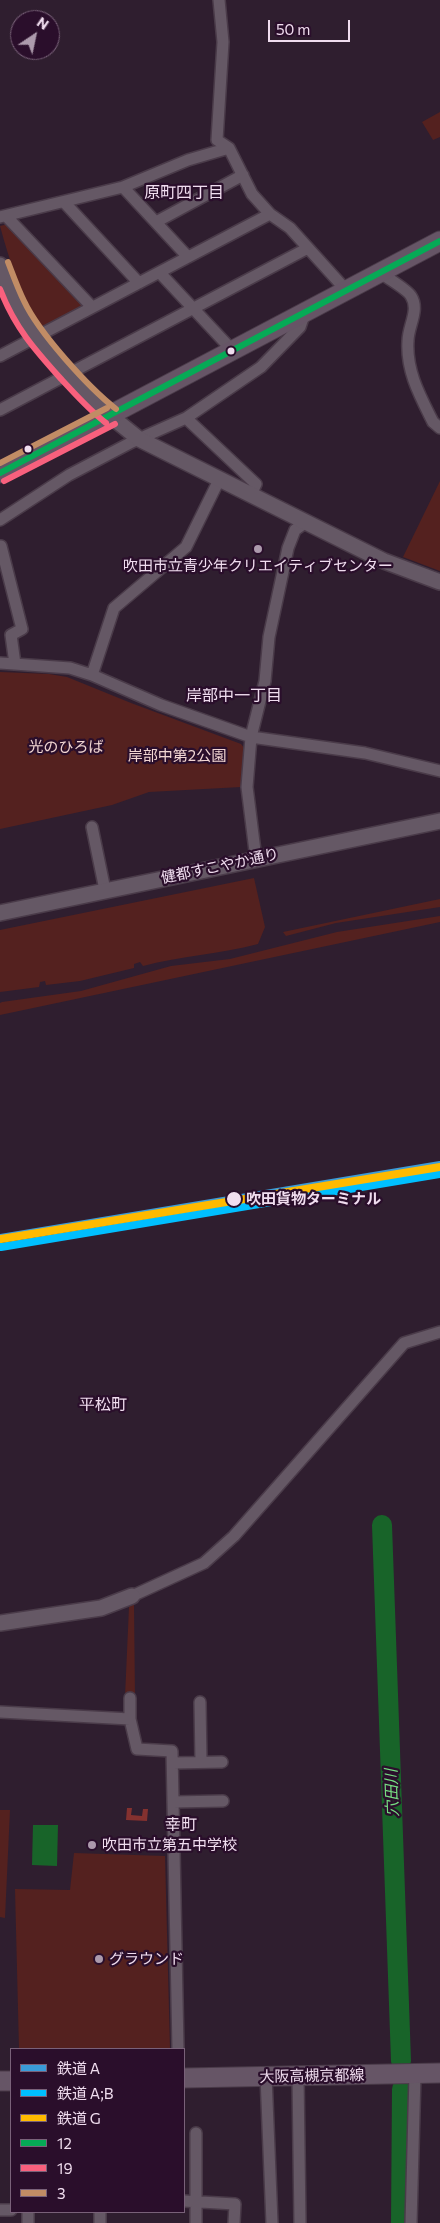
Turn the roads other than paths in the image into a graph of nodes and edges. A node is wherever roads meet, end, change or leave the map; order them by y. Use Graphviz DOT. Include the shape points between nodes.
graph roads {
  1 [pos="219,0"];
  2 [pos="229,148"];
  3 [pos="243,175"];
  4 [pos="123,187"];
  5 [pos="64,202"];
  6 [pos="270,214"];
  7 [pos="3,217"];
  8 [pos="156,222"];
  9 [pos="440,240"];
  10 [pos="308,248"];
  11 [pos="188,258"];
  12 [pos="0,265"];
  13 [pos="380,272"];
  14 [pos="160,273"];
  15 [pos="139,283"];
  16 [pos="346,290"];
  17 [pos="92,307"];
  18 [pos="194,308"];
  19 [pos="306,311"];
  20 [pos="35,337"];
  21 [pos="233,351"];
  22 [pos="1,353"];
  23 [pos="69,374"];
  24 [pos="0,410"];
  25 [pos="111,416"];
  26 [pos="186,418"];
  27 [pos="438,423"];
  28 [pos="139,438"];
  29 [pos="0,474"];
  30 [pos="219,480"];
  31 [pos="251,495"];
  32 [pos="0,520"];
  33 [pos="306,522"];
  34 [pos="1,546"];
  35 [pos="440,582"];
  36 [pos="0,663"];
  37 [pos="15,664"];
  38 [pos="92,675"];
  39 [pos="252,737"];
  40 [pos="440,771"];
  41 [pos="440,821"];
  42 [pos="92,827"];
  43 [pos="256,859"];
  44 [pos="105,890"];
  45 [pos="0,913"];
  46 [pos="440,1332"];
  47 [pos="132,1596"];
  48 [pos="0,1623"];
  49 [pos="130,1698"];
  50 [pos="200,1702"];
  51 [pos="0,1712"];
  52 [pos="130,1719"];
  53 [pos="201,1762"];
  54 [pos="222,1762"];
  55 [pos="173,1763"];
  56 [pos="223,1801"];
  57 [pos="174,1802"];
  58 [pos="178,2048"];
  59 [pos="440,2073"];
  60 [pos="415,2074"];
  61 [pos="266,2076"];
  62 [pos="298,2076"];
  63 [pos="185,2078"];
  64 [pos="196,2133"];
  65 [pos="190,2161"];
  66 [pos="185,2201"];
  67 [pos="196,2201"];
  68 [pos="196,2223"];
  69 [pos="234,2223"];
  70 [pos="272,2223"];
  71 [pos="300,2223"];
  72 [pos="411,2223"];
  1 -- 2 [label="street" via="223,42 217,140"];
  2 -- 3 [label="street"];
  2 -- 4 [label="street" via="188,160"];
  3 -- 6 [label="street" via="252,194"];
  3 -- 8 [label="street"];
  4 -- 5 [label="street"];
  4 -- 8 [label="street"];
  5 -- 7 [label="street"];
  5 -- 15 [label="street"];
  6 -- 10 [label="street" via="290,228"];
  6 -- 11 [label="street"];
  7 -- 17 [label="street"];
  8 -- 11 [label="street"];
  9 -- 13 [label="main road"];
  10 -- 16 [label="street"];
  10 -- 18 [label="street"];
  11 -- 14 [label="street"];
  12 -- 20 [label="street" via="16,306"];
  13 -- 16 [label="main road"];
  13 -- 27 [label="street" via="411,294 415,308 408,338 408,364 413,380"];
  14 -- 15 [label="street"];
  14 -- 18 [label="street"];
  15 -- 17 [label="street"];
  16 -- 19 [label="main road"];
  17 -- 20 [label="street"];
  18 -- 21 [label="street"];
  18 -- 23 [label="street"];
  19 -- 21 [label="main road"];
  19 -- 26 [label="street" via="300,327 261,368"];
  20 -- 22 [label="street"];
  20 -- 23 [label="street"];
  21 -- 25 [label="main road"];
  23 -- 24 [label="street"];
  23 -- 25 [label="street"];
  25 -- 28 [label="street"];
  25 -- 29 [label="main road"];
  26 -- 28 [label="street"];
  26 -- 31 [label="street" via="256,484"];
  28 -- 30 [label="street"];
  28 -- 32 [label="street" via="69,475"];
  30 -- 31 [label="street"];
  30 -- 38 [label="street" via="186,548 114,608"];
  31 -- 33 [label="street"];
  33 -- 35 [label="street" via="384,561"];
  33 -- 39 [label="street" via="295,530 288,548"];
  34 -- 37 [label="street" via="22,629 11,635"];
  36 -- 37 [label="street"];
  37 -- 38 [label="street" via="70,668"];
  38 -- 39 [label="street" via="161,705"];
  39 -- 40 [label="street" via="365,753"];
  39 -- 43 [label="street" via="247,787"];
  41 -- 43 [label="street, 健都すこやか通り"];
  42 -- 44 [label="street" via="100,841"];
  43 -- 44 [label="street, 健都すこやか通り"];
  44 -- 45 [label="street, 健都すこやか通り"];
  46 -- 47 [label="street" via="404,1343 234,1536 204,1563"];
  47 -- 48 [label="street" via="101,1608"];
  49 -- 52 [label="street"];
  50 -- 53 [label="street"];
  51 -- 52 [label="street"];
  52 -- 55 [label="street" via="137,1748 172,1751"];
  53 -- 54 [label="street"];
  53 -- 55 [label="street"];
  55 -- 57 [label="street"];
  56 -- 57 [label="street"];
  57 -- 58 [label="street"];
  59 -- 60 [label="main road, 大阪高槻京都線"];
  60 -- 62 [label="main road, 大阪高槻京都線"];
  60 -- 72 [label="street"];
  61 -- 62 [label="main road, 大阪高槻京都線"];
  61 -- 63 [label="main road, 大阪高槻京都線"];
  61 -- 70 [label="street"];
  62 -- 71 [label="street"];
  64 -- 65 [label="street"];
  65 -- 67 [label="street"];
  66 -- 67 [label="street"];
  67 -- 68 [label="street"];
  67 -- 69 [label="street" via="235,2204"];
}
